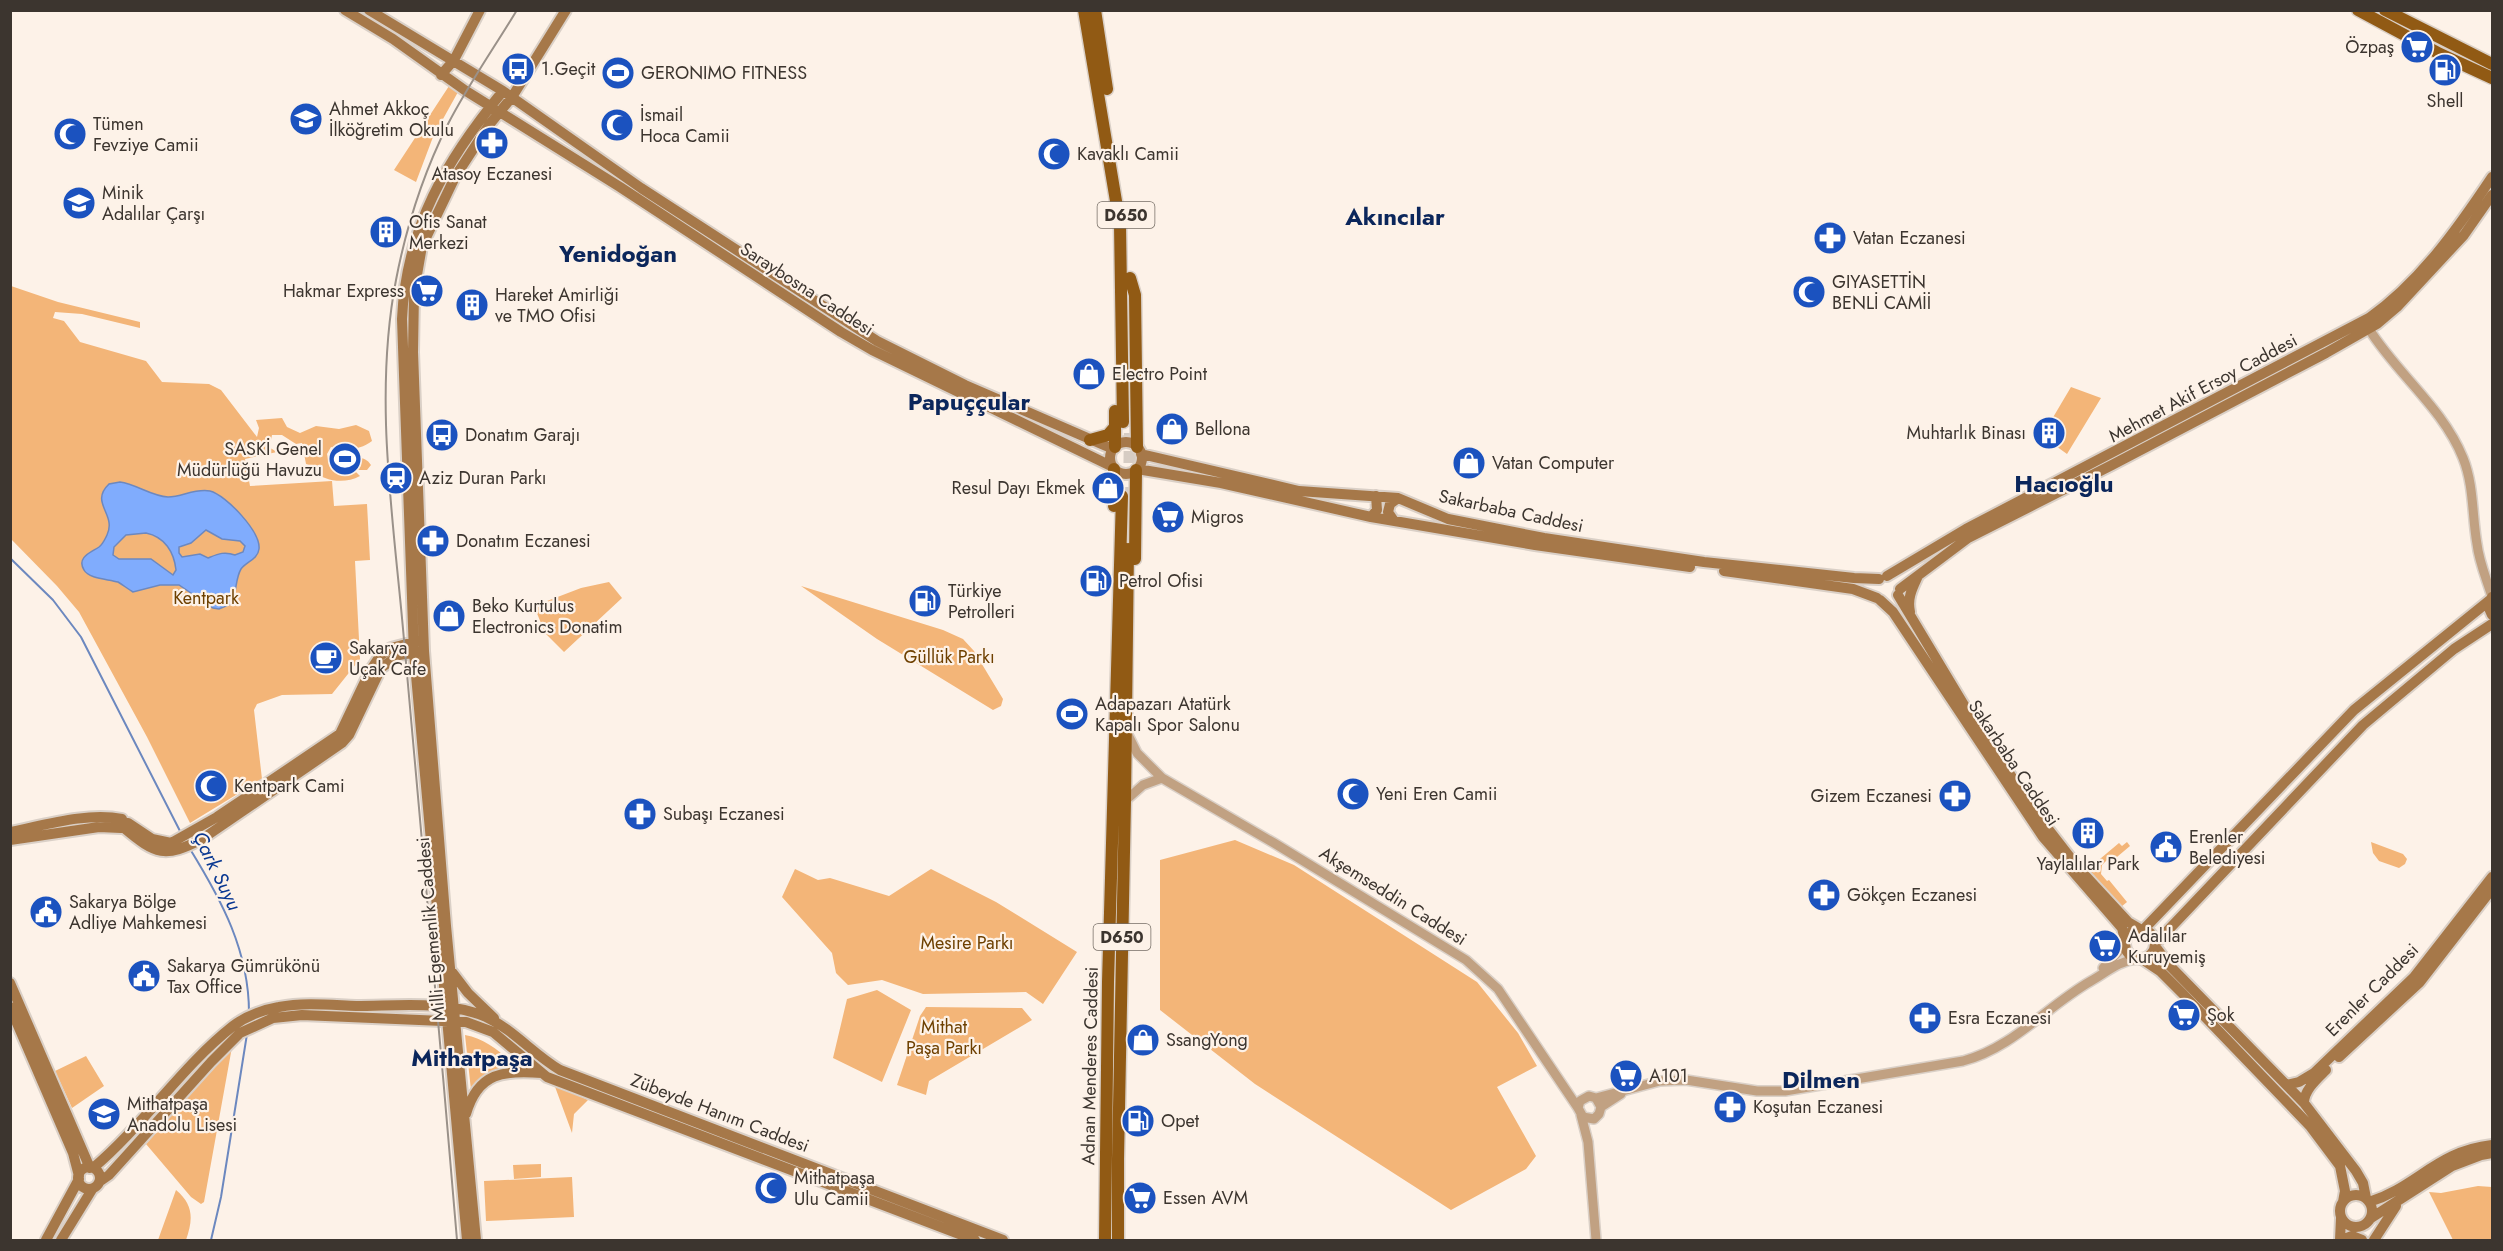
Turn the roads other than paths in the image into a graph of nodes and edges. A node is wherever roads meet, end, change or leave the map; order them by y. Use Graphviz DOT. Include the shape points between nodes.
graph roads {
  1 [pos="345,10"];
  2 [pos="369,10"];
  3 [pos="480,10"];
  4 [pos="566,10"];
  5 [pos="1084,10"];
  6 [pos="1095,10"];
  7 [pos="2358,10"];
  8 [pos="2385,10"];
  9 [pos="430,46"];
  10 [pos="423,60"];
  11 [pos="454,60"];
  12 [pos="2493,64"];
  13 [pos="441,75"];
  14 [pos="2493,78"];
  15 [pos="508,94"];
  16 [pos="495,109"];
  17 [pos="2493,177"];
  18 [pos="2493,195"];
  19 [pos="2369,329"];
  20 [pos="1126,425"];
  21 [pos="1090,440"];
  22 [pos="1114,448"];
  23 [pos="1139,451"];
  24 [pos="1113,467"];
  25 [pos="1137,470"];
  26 [pos="1171,474"];
  27 [pos="1136,487"];
  28 [pos="1122,494"];
  29 [pos="1376,496"];
  30 [pos="1398,498"];
  31 [pos="1371,517"];
  32 [pos="1394,521"];
  33 [pos="1921,572"];
  34 [pos="1883,578"];
  35 [pos="1899,592"];
  36 [pos="2492,598"];
  37 [pos="1878,599"];
  38 [pos="2493,615"];
  39 [pos="1912,621"];
  40 [pos="2493,624"];
  41 [pos="1122,635"];
  42 [pos="419,646"];
  43 [pos="1127,734"];
  44 [pos="1162,778"];
  45 [pos="1125,801"];
  46 [pos="124,825"];
  47 [pos="10,832"];
  48 [pos="10,840"];
  49 [pos="2493,877"];
  50 [pos="2493,889"];
  51 [pos="2142,930"];
  52 [pos="2125,943"];
  53 [pos="2155,945"];
  54 [pos="2139,959"];
  55 [pos="451,971"];
  56 [pos="10,984"];
  57 [pos="2086,984"];
  58 [pos="10,1007"];
  59 [pos="450,1008"];
  60 [pos="264,1016"];
  61 [pos="451,1021"];
  62 [pos="503,1026"];
  63 [pos="542,1073"];
  64 [pos="2287,1085"];
  65 [pos="1566,1088"];
  66 [pos="1625,1091"];
  67 [pos="1586,1096"];
  68 [pos="1596,1098"];
  69 [pos="2304,1103"];
  70 [pos="1601,1107"];
  71 [pos="1579,1112"];
  72 [pos="1594,1119"];
  73 [pos="465,1120"];
  74 [pos="1588,1142"];
  75 [pos="2493,1145"];
  76 [pos="2493,1153"];
  77 [pos="91,1168"];
  78 [pos="79,1178"];
  79 [pos="96,1185"];
  80 [pos="2367,1200"];
  81 [pos="2400,1201"];
  82 [pos="2343,1202"];
  83 [pos="2341,1218"];
  84 [pos="2369,1220"];
  85 [pos="46,1240"];
  86 [pos="61,1240"];
  87 [pos="467,1240"];
  88 [pos="476,1240"];
  89 [pos="975,1240"];
  90 [pos="1003,1240"];
  91 [pos="1105,1240"];
  92 [pos="1118,1240"];
  93 [pos="1596,1240"];
  94 [pos="2341,1240"];
  95 [pos="2362,1240"];
  96 [pos="2367,1240"];
  97 [pos="2374,1240"];
  1 -- 10 [label="main road"];
  2 -- 9 [label="main road"];
  3 -- 11 [label="main road"];
  4 -- 15 [label="main road"];
  5 -- 20 [label="main road" via="1117,200 1122,291 1116,334"];
  6 -- 20 [label="main road, D650" via="1126,208 1130,278 1136,295"];
  7 -- 14 [label="main road"];
  8 -- 12 [label="main road"];
  9 -- 10 [label="main road" via="432,58"];
  9 -- 11 [label="main road"];
  10 -- 13 [label="main road"];
  11 -- 13 [label="main road"];
  11 -- 15 [label="main road, Saraybosna Caddesi"];
  13 -- 16 [label="main road, Saraybosna Caddesi"];
  15 -- 16 [label="main road, Milli Egemenlik Caddesi"];
  15 -- 21 [label="main road, Saraybosna Caddesi" via="633,183 877,341 964,386"];
  16 -- 24 [label="main road, Saraybosna Caddesi" via="872,350"];
  16 -- 42 [label="main road, Milli Egemenlik Caddesi" via="460,145 429,206 408,265 403,294"];
  17 -- 34 [label="main road, Mehmet Akif Ersoy Caddesi" via="2464,219 2395,300 2369,318 1966,529"];
  18 -- 19 [label="main road, Mehmet Akif Ersoy Caddesi" via="2449,252 2397,307"];
  19 -- 33 [label="main road, Mehmet Akif Ersoy Caddesi" via="1968,538"];
  19 -- 36 [label="street" via="2446,424 2464,459 2477,546"];
  20 -- 21 [label="main road"];
  20 -- 22 [label="main road"];
  20 -- 23 [label="main road"];
  21 -- 22 [label="main road, Saraybosna Caddesi"];
  22 -- 23 [label="main road" via="1126,443"];
  22 -- 24 [label="main road" via="1110,457"];
  23 -- 25 [label="main road"];
  23 -- 29 [label="main road, Sakarbaba Caddesi" via="1299,491"];
  24 -- 25 [label="main road" via="1123,474"];
  24 -- 28 [label="main road, Adnan Menderes Caddesi"];
  25 -- 26 [label="main road, Sakarbaba Caddesi"];
  25 -- 27 [label="main road"];
  26 -- 27 [label="main road" via="1150,476"];
  26 -- 31 [label="main road, Sakarbaba Caddesi"];
  27 -- 28 [label="main road" via="1124,480 1117,483"];
  27 -- 41 [label="main road" via="1132,620"];
  28 -- 41 [label="main road, Adnan Menderes Caddesi / D650"];
  29 -- 30 [label="main road, Sakarbaba Caddesi"];
  29 -- 31 [label="main road" via="1377,510"];
  30 -- 32 [label="main road" via="1390,504 1388,512"];
  30 -- 34 [label="main road, Sakarbaba Caddesi" via="1448,519 1544,538 1704,562"];
  31 -- 32 [label="main road, Sakarbaba Caddesi"];
  32 -- 37 [label="main road, Sakarbaba Caddesi" via="1546,547 1853,589"];
  33 -- 35 [label="main road, Mehmet Akif Ersoy Caddesi"];
  33 -- 39 [label="main road" via="1908,603"];
  34 -- 35 [label="main road" via="1894,579"];
  34 -- 37 [label="main road" via="1874,586"];
  35 -- 37 [label="main road" via="1892,601"];
  35 -- 39 [label="main road, Sakarbaba Caddesi"];
  36 -- 38 [label="main road" via="2488,609"];
  36 -- 51 [label="main road" via="2354,710"];
  37 -- 52 [label="main road, Sakarbaba Caddesi" via="1893,612 2043,837 2122,928"];
  39 -- 51 [label="main road, Sakarbaba Caddesi" via="2039,818 2080,870 2128,922"];
  40 -- 53 [label="main road" via="2454,650 2363,725"];
  41 -- 43 [label="main road, Adnan Menderes Caddesi / D650"];
  41 -- 91 [label="main road, Adnan Menderes Caddesi" via="1108,982"];
  42 -- 46 [label="main road" via="381,668 342,743 200,834 175,847"];
  42 -- 55 [label="main road, Milli Egemenlik Caddesi"];
  42 -- 59 [label="main road, Milli Egemenlik Caddesi"];
  43 -- 44 [label="street, Akşemseddin Caddesi" via="1137,753"];
  43 -- 45 [label="main road, Adnan Menderes Caddesi / D650"];
  44 -- 45 [label="street" via="1143,785"];
  44 -- 65 [label="street, Akşemseddin Caddesi" via="1466,960 1498,989"];
  45 -- 92 [label="main road, Adnan Menderes Caddesi / D650"];
  46 -- 47 [label="main road" via="111,817"];
  46 -- 48 [label="main road"];
  49 -- 64 [label="main road, Erenler Caddesi" via="2414,977 2314,1073"];
  50 -- 69 [label="main road, Erenler Caddesi" via="2420,982 2310,1087"];
  51 -- 52 [label="main road" via="2131,932"];
  51 -- 53 [label="main road" via="2151,935"];
  52 -- 54 [label="main road" via="2128,954"];
  52 -- 57 [label="street"];
  53 -- 54 [label="main road" via="2151,955"];
  53 -- 64 [label="main road" via="2169,965"];
  54 -- 57 [label="street" via="2121,962"];
  54 -- 82 [label="main road" via="2160,971 2310,1125 2340,1166"];
  55 -- 59 [label="main road, Milli Egemenlik Caddesi"];
  55 -- 62 [label="main road, Zübeyde Hanım Caddesi"];
  56 -- 77 [label="main road"];
  57 -- 66 [label="street" via="2011,1039 1980,1057 1962,1062 1785,1090 1757,1091 1686,1080 1660,1081"];
  58 -- 78 [label="main road" via="73,1153"];
  59 -- 60 [label="main road, Zübeyde Hanım Caddesi" via="300,1005"];
  59 -- 61 [label="main road, Milli Egemenlik Caddesi"];
  59 -- 62 [label="main road, Zübeyde Hanım Caddesi"];
  60 -- 61 [label="main road, Zübeyde Hanım Caddesi" via="302,1014"];
  60 -- 77 [label="main road" via="253,1014 232,1026"];
  60 -- 79 [label="main road" via="230,1042"];
  61 -- 63 [label="main road, Zübeyde Hanım Caddesi" via="493,1032"];
  61 -- 73 [label="main road, Milli Egemenlik Caddesi"];
  61 -- 87 [label="main road, Milli Egemenlik Caddesi"];
  62 -- 90 [label="main road, Zübeyde Hanım Caddesi" via="560,1070"];
  63 -- 73 [label="main road, Zübeyde Hanım Caddesi" via="505,1072 490,1077 470,1100"];
  63 -- 89 [label="main road, Zübeyde Hanım Caddesi"];
  64 -- 69 [label="main road"];
  65 -- 67 [label="street"];
  65 -- 71 [label="street, Akşemseddin Caddesi"];
  66 -- 68 [label="street"];
  66 -- 70 [label="street"];
  67 -- 68 [label="street"];
  67 -- 71 [label="street" via="1580,1101"];
  68 -- 70 [label="street"];
  69 -- 80 [label="main road" via="2356,1171"];
  70 -- 72 [label="street"];
  71 -- 72 [label="street"];
  71 -- 74 [label="street, Akşemseddin Caddesi"];
  72 -- 74 [label="street"];
  73 -- 88 [label="main road, Milli Egemenlik Caddesi"];
  74 -- 93 [label="street"];
  75 -- 80 [label="main road" via="2455,1154 2395,1192"];
  76 -- 81 [label="main road" via="2452,1166"];
  77 -- 78 [label="main road" via="84,1169"];
  77 -- 79 [label="main road" via="98,1172"];
  78 -- 79 [label="main road" via="83,1186"];
  78 -- 85 [label="main road"];
  79 -- 86 [label="main road"];
  80 -- 82 [label="main road" via="2356,1195"];
  80 -- 84 [label="main road" via="2372,1210"];
  81 -- 84 [label="main road"];
  81 -- 97 [label="main road"];
  82 -- 83 [label="main road"];
  83 -- 84 [label="main road" via="2353,1227"];
  83 -- 94 [label="main road"];
  84 -- 96 [label="main road"];
  94 -- 95 [label="main road" via="2352,1236"];
}
